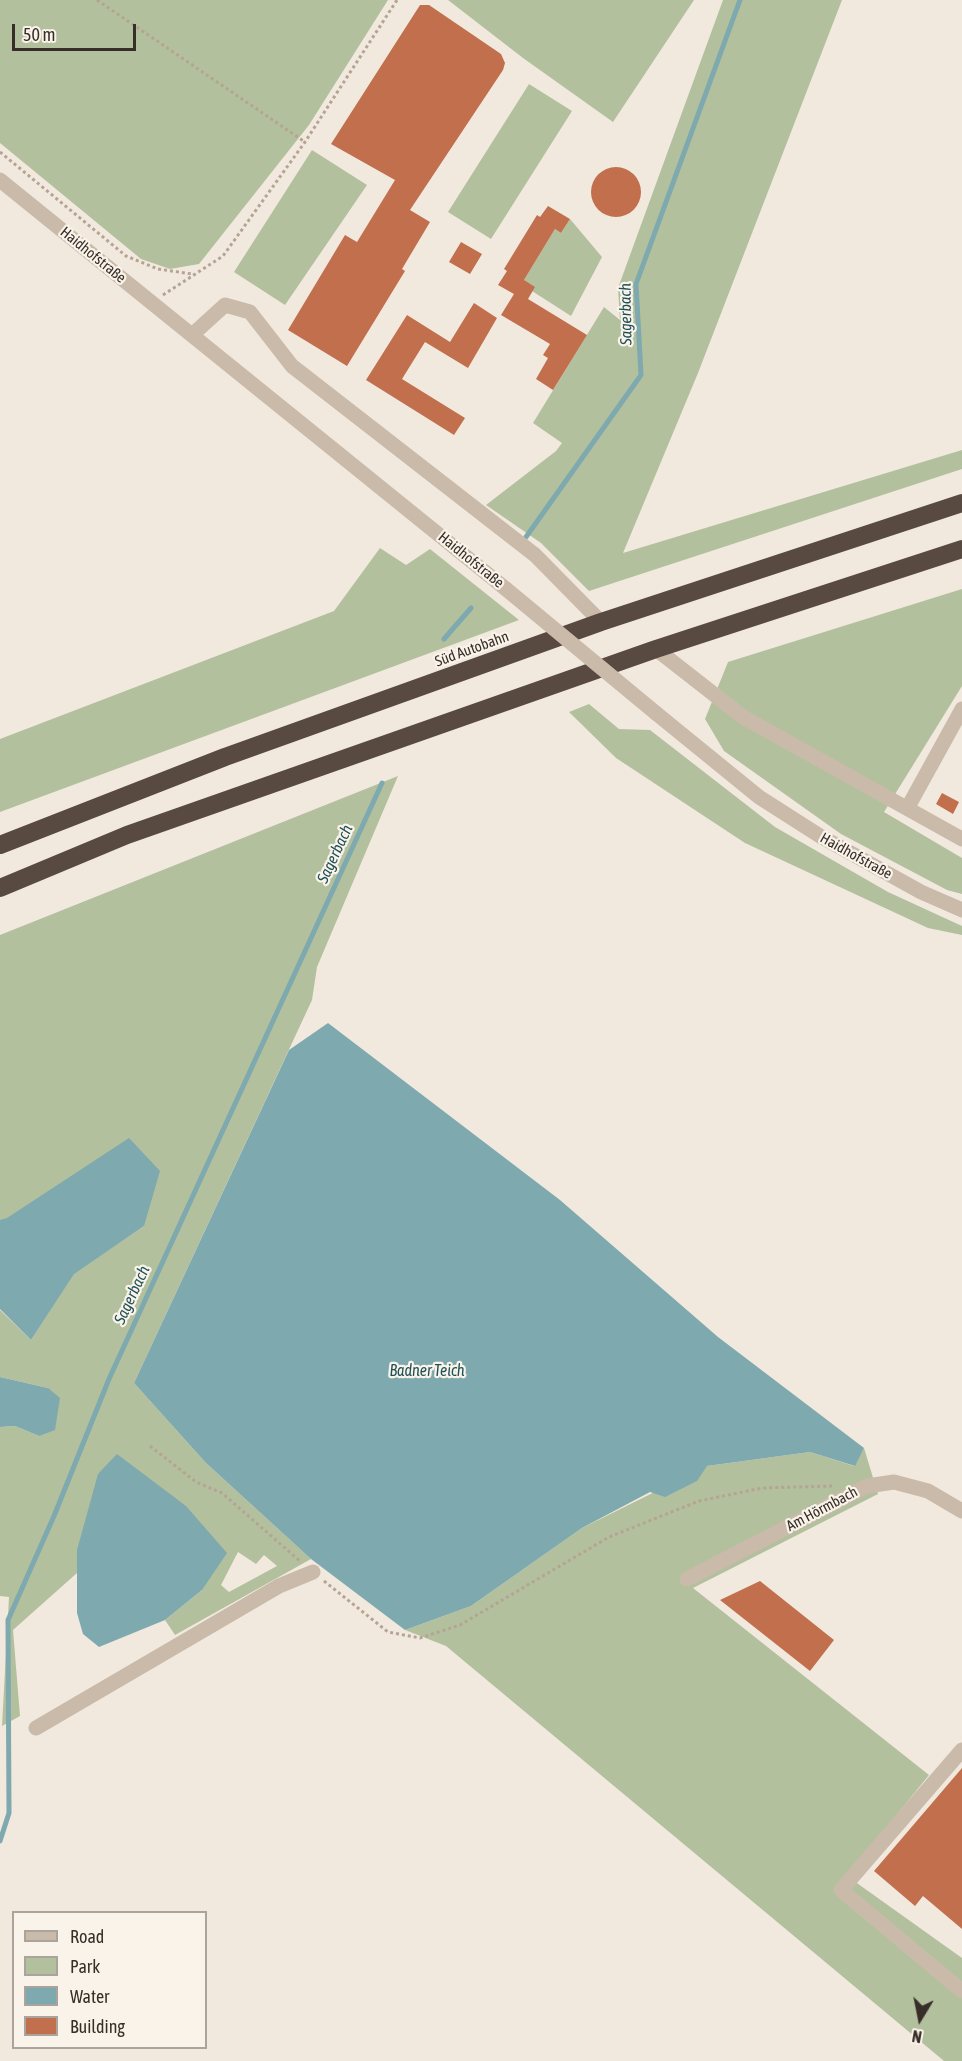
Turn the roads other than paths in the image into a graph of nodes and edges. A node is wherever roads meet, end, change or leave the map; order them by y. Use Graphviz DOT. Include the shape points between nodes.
graph roads {
  1 [pos="0,180"];
  2 [pos="192,335"];
  3 [pos="962,503"];
  4 [pos="962,549"];
  5 [pos="601,622"];
  6 [pos="656,649"];
  7 [pos="962,709"];
  8 [pos="908,807"];
  9 [pos="962,839"];
  10 [pos="0,845"];
  11 [pos="0,888"];
  12 [pos="962,910"];
  13 [pos="962,1511"];
  14 [pos="313,1572"];
  15 [pos="687,1580"];
  16 [pos="36,1728"];
  17 [pos="962,1750"];
  18 [pos="962,1991"];
  1 -- 2 [label="street, Haidhofstraße"];
  2 -- 5 [label="street" via="225,305 250,312 292,366 535,555"];
  2 -- 12 [label="street, Haidhofstraße, bridge" via="759,797 820,836"];
  3 -- 5 [label="highway, Süd Autobahn"];
  4 -- 6 [label="highway"];
  5 -- 10 [label="highway, Süd Autobahn" via="225,758"];
  6 -- 8 [label="street" via="743,717"];
  6 -- 11 [label="highway" via="127,835"];
  7 -- 8 [label="street"];
  8 -- 9 [label="street"];
  13 -- 15 [label="street, Am Hörmbach" via="928,1491 894,1482 867,1486"];
  14 -- 16 [label="street" via="279,1586"];
  17 -- 18 [label="street" via="842,1890"];
}
